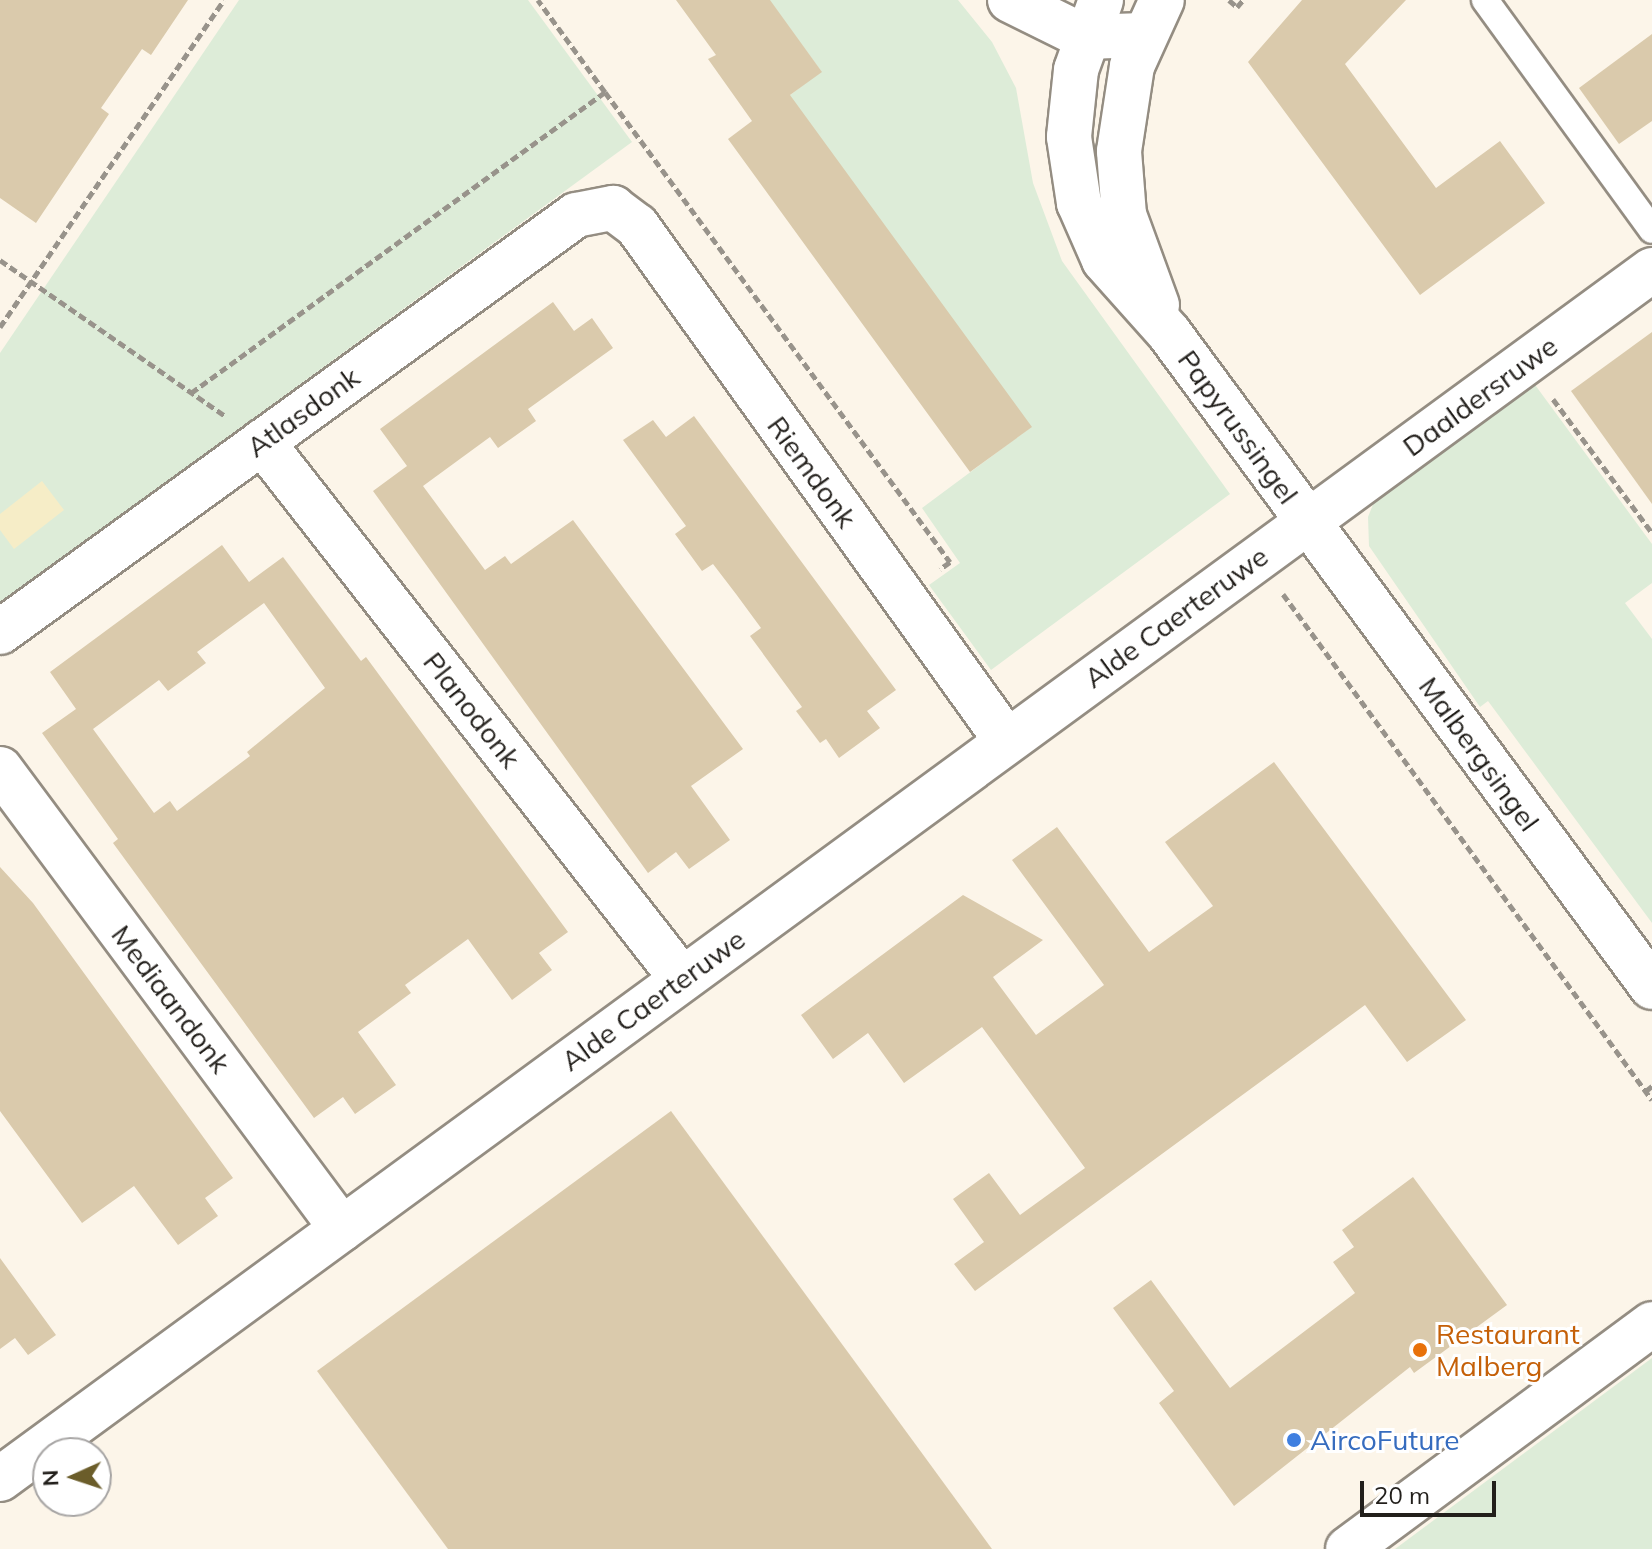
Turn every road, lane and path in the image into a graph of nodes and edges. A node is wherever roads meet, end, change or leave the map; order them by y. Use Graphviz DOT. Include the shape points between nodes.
graph roads {
  1 [pos="224,0"];
  2 [pos="538,0"];
  3 [pos="1010,0"];
  4 [pos="1229,0"];
  5 [pos="1243,0"];
  6 [pos="1485,0"];
  7 [pos="1143,12"];
  8 [pos="1093,19"];
  9 [pos="605,92"];
  10 [pos="613,208"];
  11 [pos="1652,230"];
  12 [pos="0,260"];
  13 [pos="1652,270"];
  14 [pos="32,280"];
  15 [pos="0,327"];
  16 [pos="1169,333"];
  17 [pos="1526,362"];
  18 [pos="191,393"];
  19 [pos="262,442"];
  20 [pos="1307,521"];
  21 [pos="1652,533"];
  22 [pos="1257,557"];
  23 [pos="902,598"];
  24 [pos="0,632"];
  25 [pos="1006,740"];
  26 [pos="0,769"];
  27 [pos="682,979"];
  28 [pos="1652,987"];
  29 [pos="1652,1086"];
  30 [pos="1646,1091"];
  31 [pos="1652,1100"];
  32 [pos="342,1229"];
  33 [pos="1652,1324"];
  34 [pos="1,1477"];
  35 [pos="1348,1549"];
  1 -- 14 [label="path"];
  2 -- 9 [label="path"];
  3 -- 8 [label="street"];
  4 -- 5 [label="path" via="1237,7"];
  6 -- 11 [label="lane"];
  7 -- 8 [label="street"];
  7 -- 16 [label="street, Papyrussingel" via="1120,125 1120,194 1133,245"];
  8 -- 16 [label="street, Papyrussingel" via="1070,103 1069,137 1079,203 1104,260"];
  9 -- 18 [label="path"];
  9 -- 23 [label="path" via="950,562"];
  10 -- 19 [label="street, Atlasdonk" via="576,215"];
  10 -- 23 [label="street, Riemdonk" via="637,226"];
  12 -- 14 [label="path"];
  13 -- 17 [label="street, Daaldersruwe"];
  14 -- 15 [label="path"];
  14 -- 18 [label="path"];
  16 -- 20 [label="street, Papyrussingel"];
  17 -- 20 [label="street, Daaldersruwe"];
  17 -- 21 [label="path"];
  18 -- 19 [label="path"];
  19 -- 24 [label="street, Atlasdonk"];
  19 -- 27 [label="street, Planodonk"];
  20 -- 22 [label="street, Alde Caerteruwe"];
  20 -- 28 [label="street, Malbergsingel"];
  22 -- 25 [label="street, Alde Caerteruwe"];
  22 -- 30 [label="path"];
  23 -- 25 [label="street, Riemdonk"];
  25 -- 27 [label="street, Alde Caerteruwe"];
  26 -- 32 [label="street, Mediaandonk"];
  27 -- 32 [label="street, Alde Caerteruwe"];
  29 -- 30 [label="path"];
  30 -- 31 [label="path"];
  32 -- 34 [label="street, Alde Caerteruwe"];
  33 -- 35 [label="street"];
}
